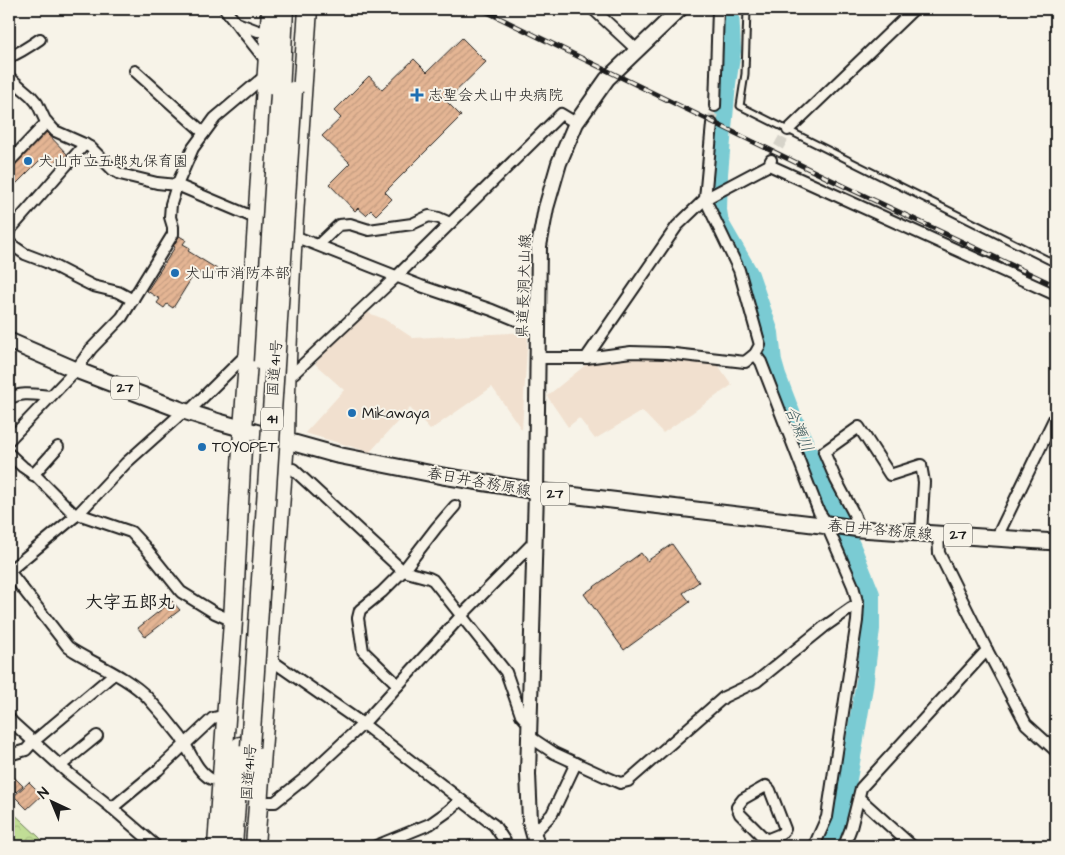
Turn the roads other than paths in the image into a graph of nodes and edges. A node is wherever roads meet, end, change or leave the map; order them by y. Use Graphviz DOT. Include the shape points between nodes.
graph roads {
  1 [pos="226,9"];
  2 [pos="271,9"];
  3 [pos="284,9"];
  4 [pos="298,9"];
  5 [pos="308,9"];
  6 [pos="593,9"];
  7 [pos="680,9"];
  8 [pos="718,9"];
  9 [pos="748,9"];
  10 [pos="914,9"];
  11 [pos="236,23"];
  12 [pos="269,32"];
  13 [pos="40,39"];
  14 [pos="637,50"];
  15 [pos="9,57"];
  16 [pos="266,68"];
  17 [pos="135,71"];
  18 [pos="9,78"];
  19 [pos="286,92"];
  20 [pos="715,106"];
  21 [pos="47,122"];
  22 [pos="576,123"];
  23 [pos="712,124"];
  24 [pos="788,130"];
  25 [pos="204,133"];
  26 [pos="85,144"];
  27 [pos="9,162"];
  28 [pos="177,185"];
  29 [pos="705,198"];
  30 [pos="257,218"];
  31 [pos="450,223"];
  32 [pos="9,231"];
  33 [pos="292,236"];
  34 [pos="9,243"];
  35 [pos="318,245"];
  36 [pos="1056,264"];
  37 [pos="396,276"];
  38 [pos="1056,295"];
  39 [pos="133,300"];
  40 [pos="538,329"];
  41 [pos="9,341"];
  42 [pos="249,352"];
  43 [pos="755,354"];
  44 [pos="538,358"];
  45 [pos="586,358"];
  46 [pos="76,370"];
  47 [pos="286,374"];
  48 [pos="51,396"];
  49 [pos="9,399"];
  50 [pos="186,411"];
  51 [pos="1056,415"];
  52 [pos="243,429"];
  53 [pos="9,440"];
  54 [pos="285,441"];
  55 [pos="58,447"];
  56 [pos="9,454"];
  57 [pos="294,469"];
  58 [pos="33,474"];
  59 [pos="536,492"];
  60 [pos="455,506"];
  61 [pos="77,515"];
  62 [pos="827,525"];
  63 [pos="860,529"];
  64 [pos="921,533"];
  65 [pos="938,534"];
  66 [pos="998,537"];
  67 [pos="534,542"];
  68 [pos="1056,542"];
  69 [pos="9,571"];
  70 [pos="403,571"];
  71 [pos="858,605"];
  72 [pos="462,616"];
  73 [pos="233,621"];
  74 [pos="987,650"];
  75 [pos="268,658"];
  76 [pos="114,674"];
  77 [pos="398,686"];
  78 [pos="226,715"];
  79 [pos="9,718"];
  80 [pos="363,724"];
  81 [pos="530,731"];
  82 [pos="97,736"];
  83 [pos="34,742"];
  84 [pos="184,746"];
  85 [pos="245,747"];
  86 [pos="1056,751"];
  87 [pos="9,755"];
  88 [pos="576,763"];
  89 [pos="60,766"];
  90 [pos="211,779"];
  91 [pos="859,798"];
  92 [pos="460,800"];
  93 [pos="269,802"];
  94 [pos="112,808"];
  95 [pos="534,842"];
  96 [pos="769,843"];
  97 [pos="156,846"];
  98 [pos="217,846"];
  99 [pos="233,846"];
  100 [pos="244,846"];
  101 [pos="254,846"];
  102 [pos="376,846"];
  103 [pos="508,846"];
  104 [pos="814,846"];
  105 [pos="844,846"];
  106 [pos="912,846"];
  1 -- 11 [label="street"];
  2 -- 12 [label="highway"];
  3 -- 19 [label="highway, 国道41号 / 41"];
  4 -- 19 [label="highway, 国道41号 / 41"];
  5 -- 33 [label="highway"];
  6 -- 14 [label="street"];
  7 -- 14 [label="main road, 県道長洞犬山線"];
  8 -- 20 [label="street"];
  9 -- 24 [label="lane" via="740,106"];
  10 -- 24 [label="street"];
  11 -- 12 [label="street"];
  11 -- 16 [label="street"];
  12 -- 16 [label="highway"];
  13 -- 15 [label="street"];
  14 -- 22 [label="main road, 県道長洞犬山線" via="607,79"];
  16 -- 25 [label="street"];
  16 -- 30 [label="highway"];
  17 -- 25 [label="street"];
  18 -- 21 [label="street" via="31,96"];
  19 -- 85 [label="highway, 国道41号 / 41, bridge"];
  21 -- 26 [label="street" via="55,131"];
  21 -- 27 [label="street"];
  22 -- 31 [label="street" via="561,114"];
  22 -- 40 [label="main road, 県道長洞犬山線" via="559,163 546,208 539,246"];
  23 -- 29 [label="street"];
  24 -- 36 [label="lane"];
  25 -- 28 [label="street" via="193,148"];
  26 -- 28 [label="street" via="120,174"];
  26 -- 32 [label="street"];
  28 -- 30 [label="street"];
  28 -- 39 [label="street" via="170,210 173,234"];
  29 -- 38 [label="street" via="770,163"];
  29 -- 43 [label="street" via="739,270 760,345"];
  29 -- 45 [label="street" via="676,226"];
  30 -- 33 [label="street"];
  30 -- 42 [label="highway"];
  31 -- 35 [label="street" via="428,216 412,224 369,230 350,224 340,225"];
  31 -- 37 [label="street"];
  33 -- 35 [label="street"];
  33 -- 47 [label="highway"];
  34 -- 39 [label="street" via="25,254 93,286 118,292"];
  35 -- 37 [label="street"];
  37 -- 40 [label="street"];
  37 -- 47 [label="street" via="294,373"];
  39 -- 46 [label="street"];
  40 -- 44 [label="main road, 県道長洞犬山線"];
  41 -- 46 [label="main road, 春日井各務原線 / 27"];
  42 -- 50 [label="street"];
  42 -- 52 [label="highway"];
  43 -- 45 [label="street" via="745,362 631,352"];
  43 -- 62 [label="street"];
  44 -- 45 [label="street"];
  44 -- 59 [label="main road, 県道長洞犬山線"];
  46 -- 48 [label="street"];
  46 -- 50 [label="main road, 春日井各務原線 / 27"];
  47 -- 54 [label="highway"];
  48 -- 49 [label="street" via="22,394"];
  48 -- 53 [label="street"];
  50 -- 52 [label="main road, 春日井各務原線 / 27"];
  50 -- 61 [label="street" via="126,463"];
  51 -- 66 [label="street"];
  52 -- 54 [label="main road, 春日井各務原線 / 27"];
  52 -- 73 [label="highway, 41"];
  54 -- 59 [label="main road, 春日井各務原線 / 27" via="337,455"];
  54 -- 75 [label="highway"];
  55 -- 58 [label="street"];
  56 -- 58 [label="street"];
  57 -- 70 [label="street"];
  58 -- 61 [label="street"];
  59 -- 62 [label="main road, 春日井各務原線 / 27"];
  59 -- 67 [label="main road, 県道長洞犬山線"];
  60 -- 70 [label="street"];
  61 -- 69 [label="street"];
  61 -- 73 [label="street" via="131,532 181,592"];
  62 -- 63 [label="main road, 春日井各務原線 / 27"];
  62 -- 71 [label="street"];
  63 -- 64 [label="main road, 春日井各務原線 / 27"];
  63 -- 64 [label="street" via="824,452 859,427 890,475 921,465 924,482"];
  64 -- 65 [label="main road, 春日井各務原線 / 27"];
  65 -- 66 [label="main road, 春日井各務原線 / 27"];
  65 -- 74 [label="street" via="939,553"];
  66 -- 68 [label="main road, 春日井各務原線 / 27"];
  67 -- 72 [label="street"];
  67 -- 81 [label="main road, 県道長洞犬山線"];
  69 -- 76 [label="street" via="68,647"];
  70 -- 72 [label="street" via="433,580"];
  70 -- 77 [label="street" via="360,610 358,618 362,651"];
  71 -- 88 [label="street" via="824,627 756,682 724,697 628,781 620,783"];
  71 -- 104 [label="street" via="827,818"];
  72 -- 77 [label="street"];
  72 -- 81 [label="street" via="506,672"];
  73 -- 78 [label="highway, 41"];
  74 -- 86 [label="street" via="1026,724"];
  74 -- 91 [label="street" via="861,788"];
  75 -- 80 [label="street"];
  75 -- 101 [label="highway"];
  76 -- 83 [label="street"];
  76 -- 84 [label="street" via="147,697"];
  77 -- 80 [label="street"];
  78 -- 84 [label="street" via="213,718"];
  78 -- 98 [label="highway, 41"];
  79 -- 83 [label="street"];
  80 -- 92 [label="street"];
  80 -- 93 [label="street" via="304,779 275,802"];
  81 -- 88 [label="street" via="554,753"];
  81 -- 95 [label="main road, 県道長洞犬山線" via="528,774"];
  82 -- 89 [label="street"];
  83 -- 87 [label="street" via="26,750"];
  83 -- 89 [label="street"];
  84 -- 90 [label="street" via="200,770"];
  84 -- 94 [label="street"];
  85 -- 99 [label="highway, 国道41号 / 41"];
  85 -- 100 [label="highway, 国道41号 / 41"];
  88 -- 95 [label="street" via="552,814"];
  89 -- 94 [label="street"];
  91 -- 105 [label="street"];
  91 -- 106 [label="street"];
  92 -- 102 [label="street" via="430,824"];
  92 -- 103 [label="street" via="494,825"];
  94 -- 97 [label="street"];
  96 -- 96 [label="street" via="736,807 743,799 766,786 785,830"];
}
